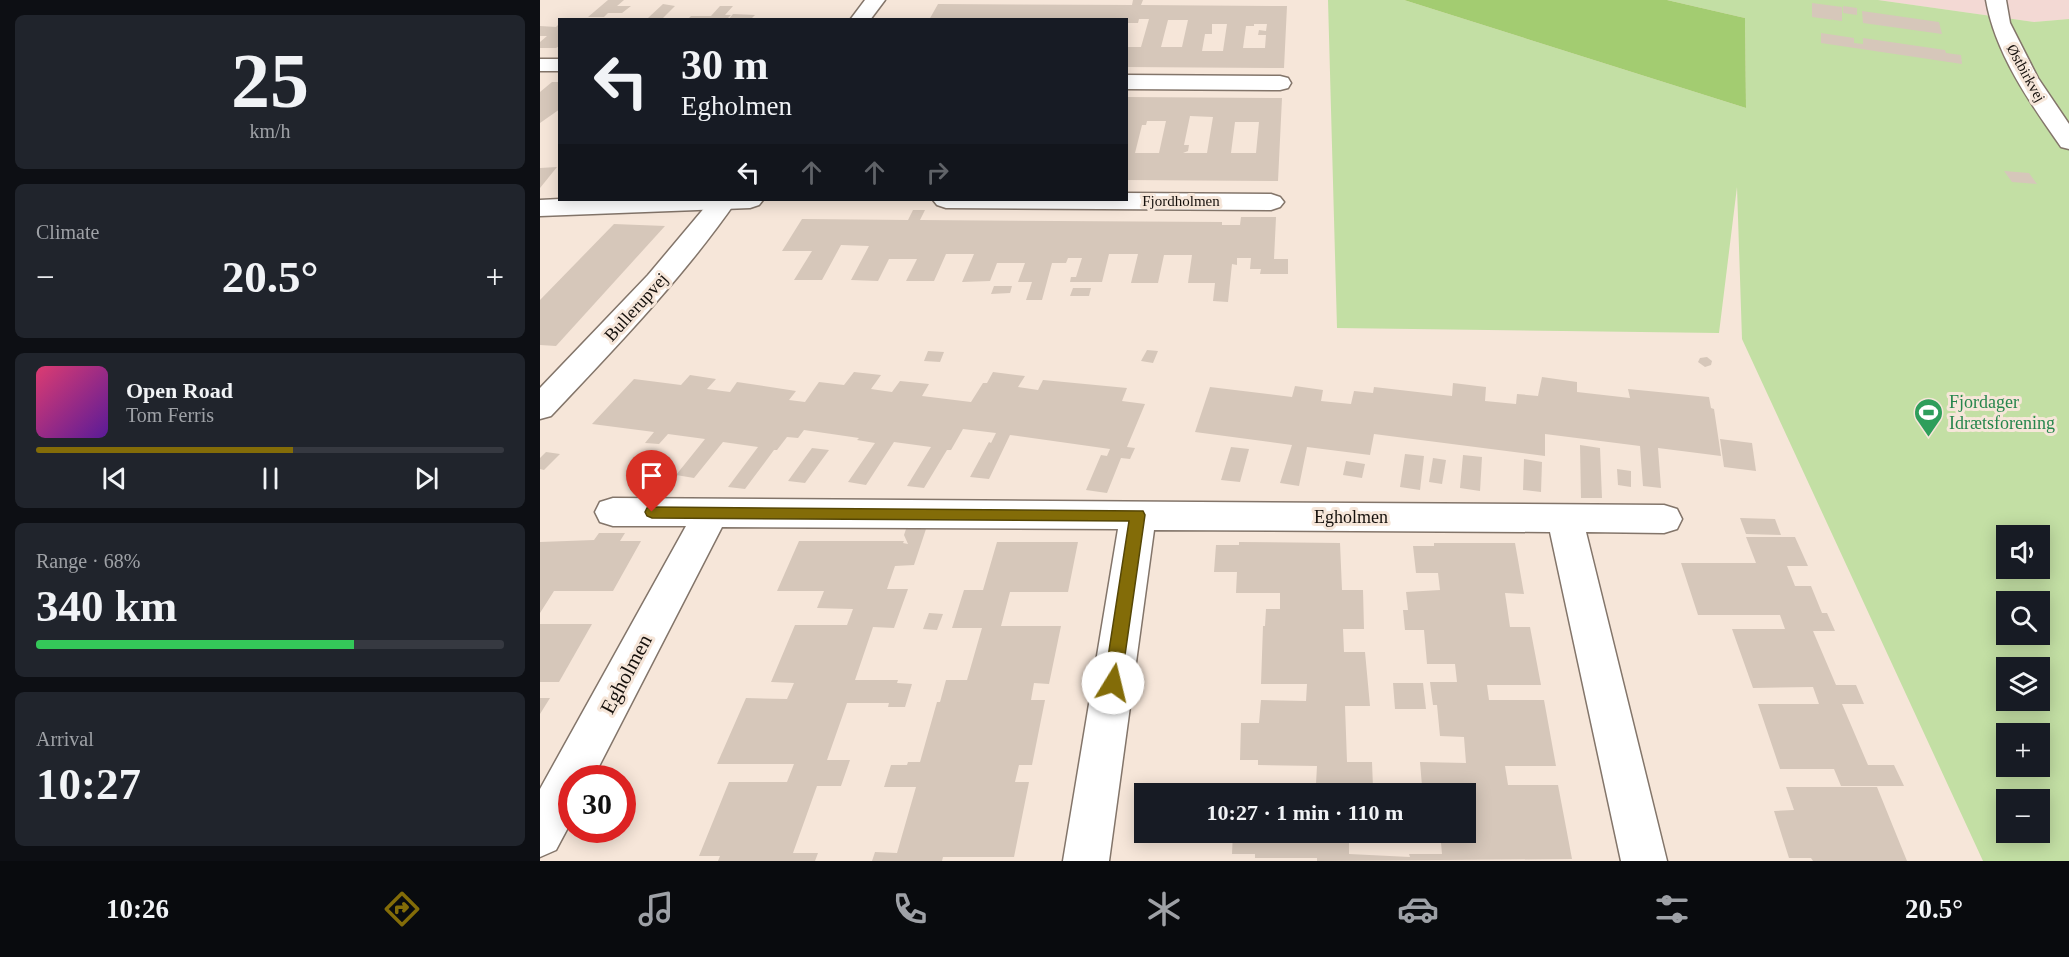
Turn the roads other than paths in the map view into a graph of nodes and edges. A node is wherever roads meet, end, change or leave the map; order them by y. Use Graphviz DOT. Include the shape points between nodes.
graph roads {
  1 [pos="875,0"];
  2 [pos="1996,0"];
  3 [pos="862,18"];
  4 [pos="540,65"];
  5 [pos="558,65"];
  6 [pos="1128,82"];
  7 [pos="1280,83"];
  8 [pos="2069,142"];
  9 [pos="708,201"];
  10 [pos="731,201"];
  11 [pos="1108,201"];
  12 [pos="1271,202"];
  13 [pos="540,208"];
  14 [pos="540,408"];
  15 [pos="613,512"];
  16 [pos="711,513"];
  17 [pos="1138,515"];
  18 [pos="1565,518"];
  19 [pos="1664,519"];
  20 [pos="540,834"];
  21 [pos="1086,861"];
  22 [pos="1644,861"];
  1 -- 3 [label="street"];
  2 -- 8 [label="street, Østbirkvej" via="2000,24 2027,78"];
  4 -- 5 [label="street"];
  6 -- 7 [label="street"];
  9 -- 13 [label="street"];
  10 -- 14 [label="street, Bullerupvej"];
  11 -- 12 [label="street, Fjordholmen"];
  15 -- 16 [label="street, Egholmen"];
  16 -- 17 [label="street, Egholmen"];
  16 -- 20 [label="street, Egholmen"];
  17 -- 18 [label="street, Egholmen"];
  17 -- 21 [label="street"];
  18 -- 19 [label="street, Egholmen"];
  18 -- 22 [label="street"];
}
